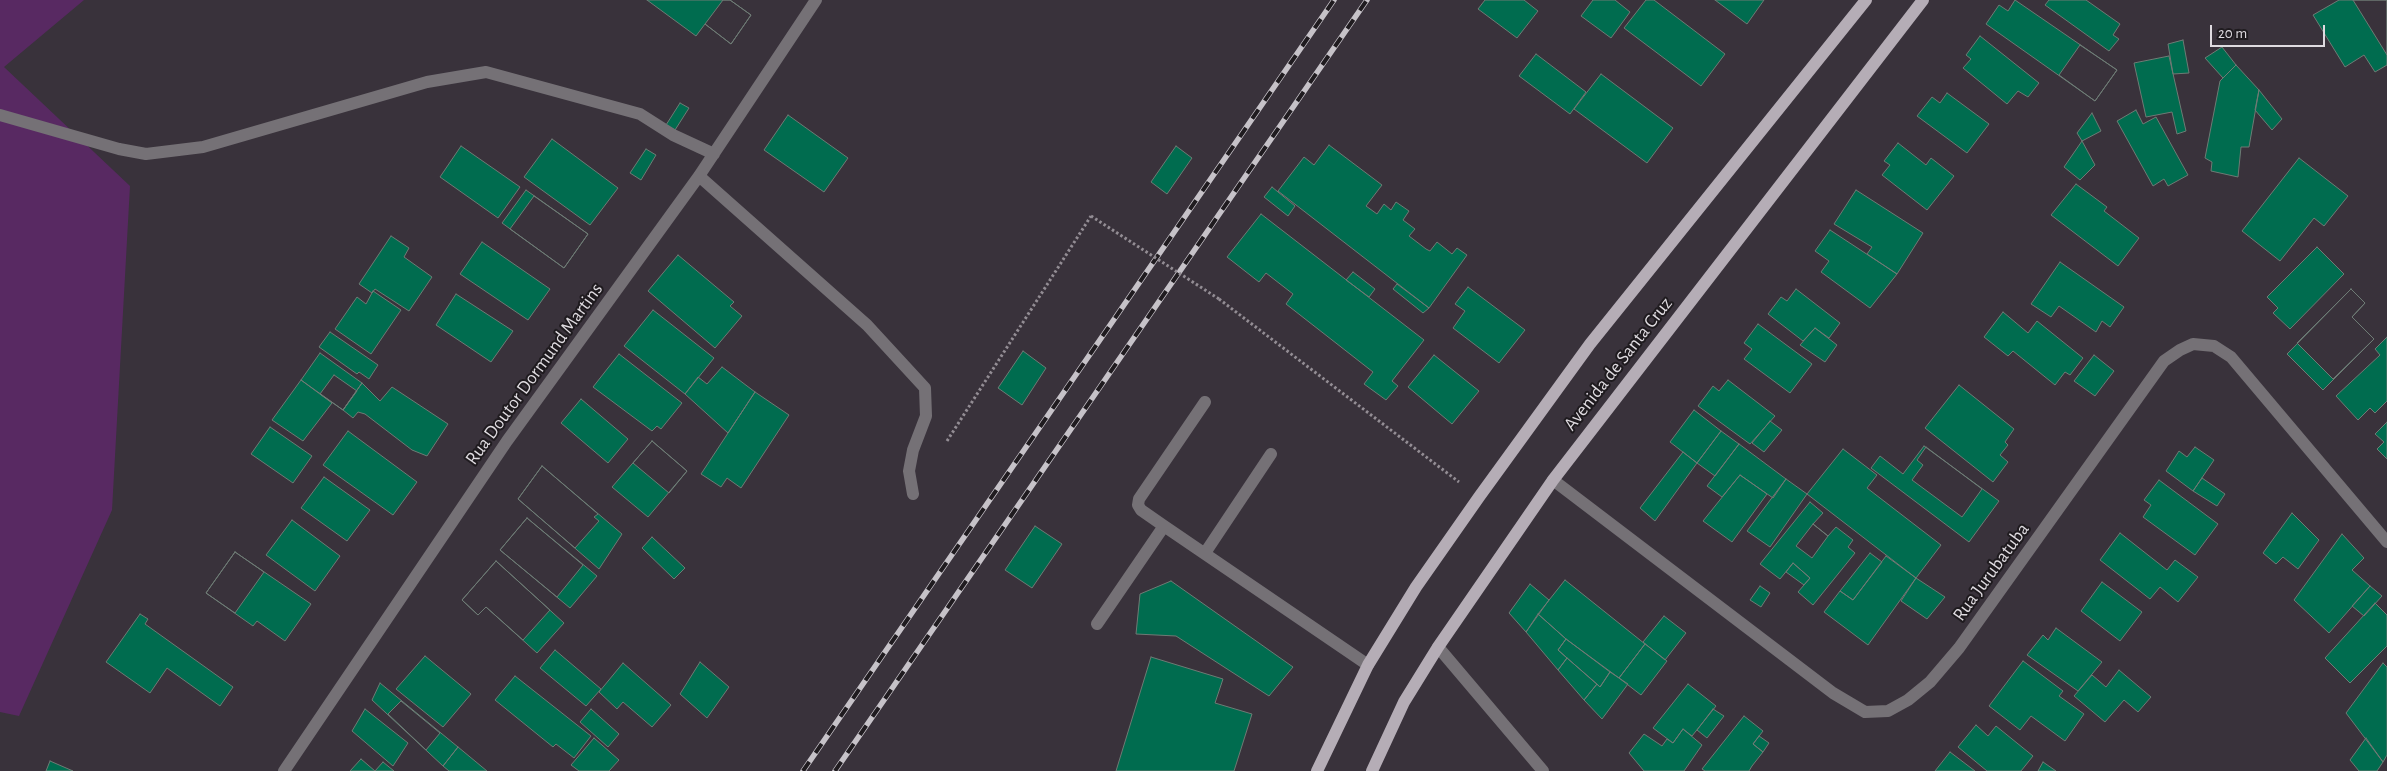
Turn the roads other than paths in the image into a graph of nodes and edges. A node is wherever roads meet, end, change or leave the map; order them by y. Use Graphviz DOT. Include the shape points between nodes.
graph roads {
  1 [pos="816,0"];
  2 [pos="1866,0"];
  3 [pos="1923,0"];
  4 [pos="0,115"];
  5 [pos="714,154"];
  6 [pos="699,176"];
  7 [pos="1205,402"];
  8 [pos="1272,454"];
  9 [pos="1553,480"];
  10 [pos="913,494"];
  11 [pos="1164,526"];
  12 [pos="2387,542"];
  13 [pos="1205,552"];
  14 [pos="1098,624"];
  15 [pos="1438,647"];
  16 [pos="1368,665"];
  17 [pos="284,771"];
  18 [pos="1317,771"];
  19 [pos="1372,771"];
  20 [pos="1543,771"];
  1 -- 5 [label="street, Rua Doutor Dormund Martins"];
  2 -- 16 [label="main road, Avenida de Santa Cruz" via="1590,344 1416,587"];
  3 -- 9 [label="main road, Avenida de Santa Cruz"];
  4 -- 5 [label="street" via="146,154 203,147 427,82 486,72 640,114 673,135"];
  5 -- 6 [label="street, Rua Doutor Dormund Martins"];
  6 -- 10 [label="street" via="867,325 925,388 926,416 909,471"];
  6 -- 17 [label="street, Rua Doutor Dormund Martins" via="507,441"];
  7 -- 11 [label="street" via="1139,498 1141,510"];
  8 -- 13 [label="street"];
  9 -- 12 [label="street, Rua Jurubatuba" via="1833,693 1864,712 1888,711 1930,682 1960,648 2164,362 2193,344 2214,346 2231,357"];
  9 -- 15 [label="main road, Avenida de Santa Cruz"];
  11 -- 13 [label="street"];
  11 -- 14 [label="street"];
  13 -- 16 [label="street"];
  15 -- 19 [label="main road, Avenida de Santa Cruz" via="1404,702"];
  15 -- 20 [label="street"];
  16 -- 18 [label="main road, Avenida de Santa Cruz"];
}
